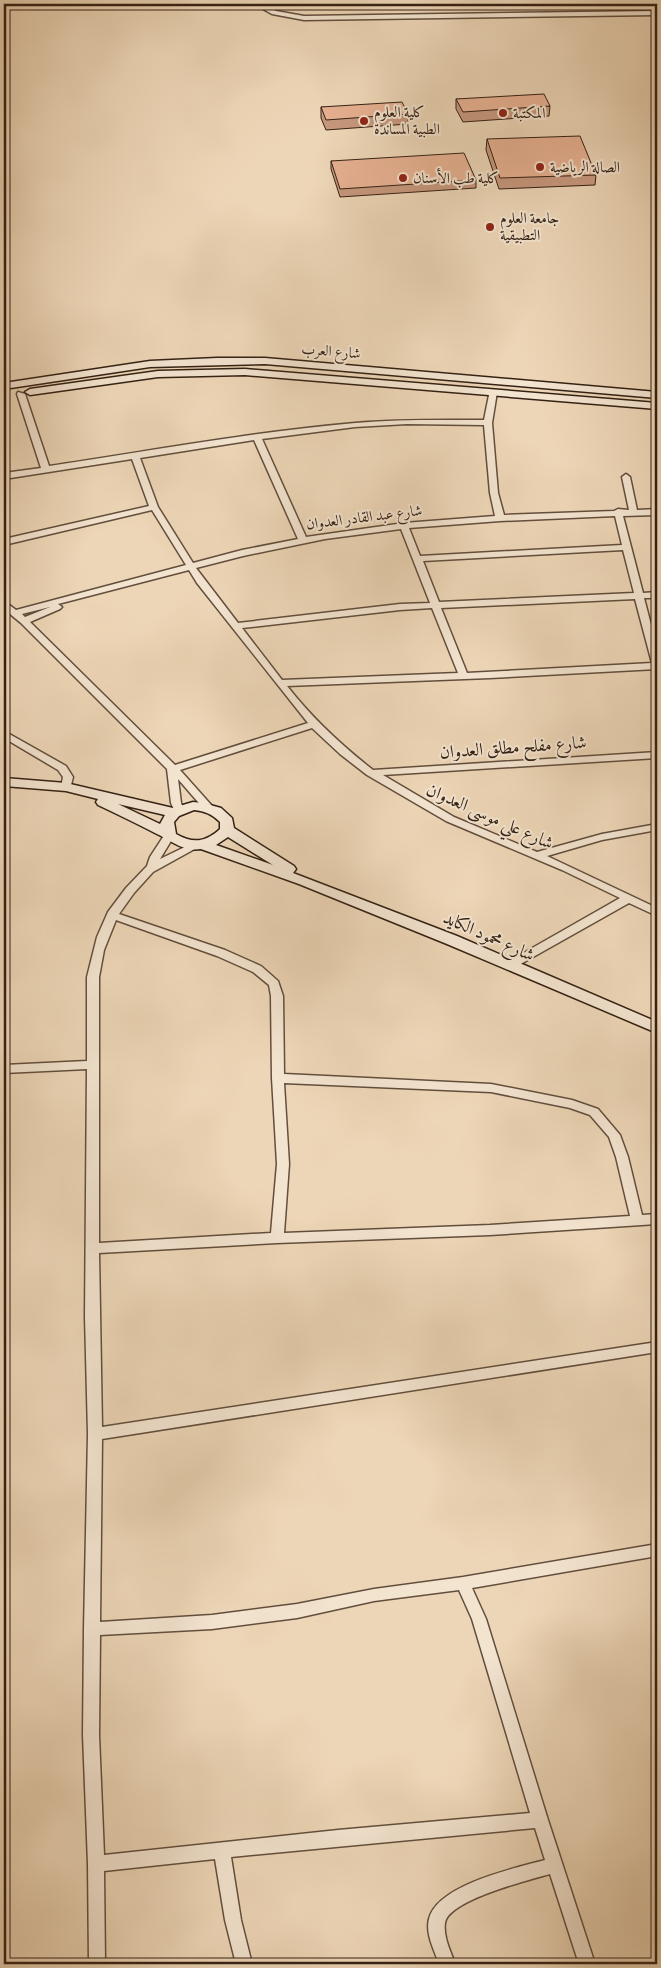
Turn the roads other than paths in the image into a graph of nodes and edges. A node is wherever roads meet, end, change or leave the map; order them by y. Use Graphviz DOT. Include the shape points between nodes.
graph roads {
  1 [pos="257,4"];
  2 [pos="657,13"];
  3 [pos="4,386"];
  4 [pos="493,392"];
  5 [pos="21,394"];
  6 [pos="657,395"];
  7 [pos="4,397"];
  8 [pos="657,406"];
  9 [pos="488,423"];
  10 [pos="257,437"];
  11 [pos="134,455"];
  12 [pos="46,470"];
  13 [pos="4,476"];
  14 [pos="626,477"];
  15 [pos="154,507"];
  16 [pos="633,511"];
  17 [pos="618,512"];
  18 [pos="657,512"];
  19 [pos="500,518"];
  20 [pos="404,526"];
  21 [pos="302,539"];
  22 [pos="4,542"];
  23 [pos="626,547"];
  24 [pos="417,559"];
  25 [pos="190,566"];
  26 [pos="657,595"];
  27 [pos="81,596"];
  28 [pos="639,596"];
  29 [pos="4,604"];
  30 [pos="435,606"];
  31 [pos="15,613"];
  32 [pos="24,621"];
  33 [pos="236,626"];
  34 [pos="657,666"];
  35 [pos="463,675"];
  36 [pos="281,682"];
  37 [pos="314,724"];
  38 [pos="4,734"];
  39 [pos="657,755"];
  40 [pos="172,770"];
  41 [pos="371,773"];
  42 [pos="4,782"];
  43 [pos="66,787"];
  44 [pos="82,791"];
  45 [pos="208,807"];
  46 [pos="176,812"];
  47 [pos="657,827"];
  48 [pos="227,830"];
  49 [pos="168,834"];
  50 [pos="199,845"];
  51 [pos="537,855"];
  52 [pos="152,867"];
  53 [pos="304,880"];
  54 [pos="629,898"];
  55 [pos="657,912"];
  56 [pos="112,915"];
  57 [pos="510,966"];
  58 [pos="657,1028"];
  59 [pos="93,1065"];
  60 [pos="4,1069"];
  61 [pos="278,1078"];
  62 [pos="637,1219"];
  63 [pos="657,1219"];
  64 [pos="277,1238"];
  65 [pos="93,1248"];
  66 [pos="657,1346"];
  67 [pos="95,1434"];
  68 [pos="657,1550"];
  69 [pos="463,1583"];
  70 [pos="91,1629"];
  71 [pos="540,1820"];
  72 [pos="222,1852"];
  73 [pos="96,1864"];
  74 [pos="555,1865"];
  75 [pos="96,1964"];
  76 [pos="244,1964"];
  77 [pos="447,1964"];
  78 [pos="587,1964"];
  1 -- 2 [label="street" via="274,13 304,18"];
  3 -- 6 [label="main road, شارع العرب" via="150,364 265,361"];
  4 -- 5 [label="main road, شارع العرب" via="292,374 208,372 129,377"];
  4 -- 8 [label="main road, شارع العرب"];
  4 -- 9 [label="street"];
  5 -- 7 [label="main road, شارع العرب"];
  5 -- 12 [label="street"];
  9 -- 10 [label="street" via="381,422"];
  9 -- 19 [label="street" via="494,492"];
  10 -- 11 [label="street"];
  10 -- 21 [label="street"];
  11 -- 12 [label="street"];
  11 -- 15 [label="street, شارع علي موسى العدوان"];
  12 -- 13 [label="street"];
  14 -- 16 [label="street"];
  15 -- 22 [label="street"];
  15 -- 25 [label="street, شارع علي موسى العدوان"];
  16 -- 17 [label="street, شارع عبد القادر العدوان"];
  16 -- 18 [label="street, شارع عبد القادر العدوان"];
  17 -- 19 [label="street, شارع عبد القادر العدوان"];
  17 -- 23 [label="street"];
  19 -- 20 [label="street, شارع عبد القادر العدوان"];
  20 -- 21 [label="street, شارع عبد القادر العدوان"];
  20 -- 24 [label="street"];
  21 -- 25 [label="street, شارع عبد القادر العدوان"];
  23 -- 24 [label="street"];
  23 -- 28 [label="street"];
  24 -- 30 [label="street"];
  25 -- 27 [label="street, شارع عبد القادر العدوان"];
  25 -- 33 [label="street, شارع علي موسى العدوان"];
  26 -- 28 [label="street"];
  27 -- 31 [label="street, شارع عبد القادر العدوان"];
  27 -- 32 [label="street, شارع عبد القادر العدوان"];
  28 -- 30 [label="street"];
  28 -- 34 [label="street"];
  29 -- 31 [label="street"];
  30 -- 33 [label="street"];
  30 -- 35 [label="street"];
  31 -- 32 [label="street"];
  32 -- 40 [label="street"];
  33 -- 36 [label="street, شارع علي موسى العدوان"];
  34 -- 35 [label="street"];
  35 -- 36 [label="street"];
  36 -- 37 [label="street, شارع علي موسى العدوان"];
  37 -- 40 [label="street"];
  37 -- 41 [label="street, شارع علي موسى العدوان"];
  38 -- 43 [label="street" via="62,768 67,774"];
  39 -- 41 [label="street, شارع مفلح مطلق العدوان"];
  40 -- 45 [label="street"];
  40 -- 46 [label="street"];
  41 -- 51 [label="street, شارع علي موسى العدوان" via="450,819"];
  42 -- 43 [label="main road"];
  43 -- 44 [label="main road"];
  44 -- 46 [label="main road"];
  44 -- 49 [label="main road"];
  45 -- 46 [label="main road" via="193,806"];
  45 -- 48 [label="main road" via="220,812 227,821"];
  46 -- 49 [label="main road" via="167,822"];
  47 -- 51 [label="street" via="602,837"];
  48 -- 50 [label="main road" via="218,840"];
  48 -- 53 [label="main road, شارع محمود الكايد"];
  49 -- 50 [label="main road" via="180,843"];
  49 -- 52 [label="street"];
  50 -- 52 [label="street"];
  50 -- 53 [label="main road, شارع محمود الكايد"];
  51 -- 54 [label="street, شارع علي موسى العدوان"];
  52 -- 56 [label="street" via="122,899"];
  53 -- 57 [label="main road, شارع محمود الكايد"];
  54 -- 55 [label="street, شارع علي موسى العدوان"];
  54 -- 57 [label="street"];
  56 -- 59 [label="street" via="94,968"];
  56 -- 61 [label="street" via="221,953 268,977 277,996"];
  57 -- 58 [label="main road, شارع محمود الكايد"];
  59 -- 60 [label="street"];
  59 -- 65 [label="street"];
  61 -- 62 [label="street" via="490,1088 572,1104 594,1112 614,1135"];
  61 -- 64 [label="street" via="283,1164"];
  62 -- 63 [label="street"];
  62 -- 64 [label="street" via="490,1230"];
  64 -- 65 [label="street"];
  65 -- 67 [label="street"];
  66 -- 67 [label="street"];
  67 -- 70 [label="street"];
  68 -- 69 [label="street"];
  69 -- 70 [label="street" via="212,1622"];
  69 -- 71 [label="street" via="479,1619"];
  70 -- 73 [label="street" via="92,1796"];
  71 -- 72 [label="street"];
  71 -- 74 [label="street"];
  72 -- 73 [label="street"];
  72 -- 76 [label="street"];
  73 -- 75 [label="street"];
  74 -- 77 [label="street" via="482,1887 441,1910 436,1930"];
  74 -- 78 [label="street"];
}
